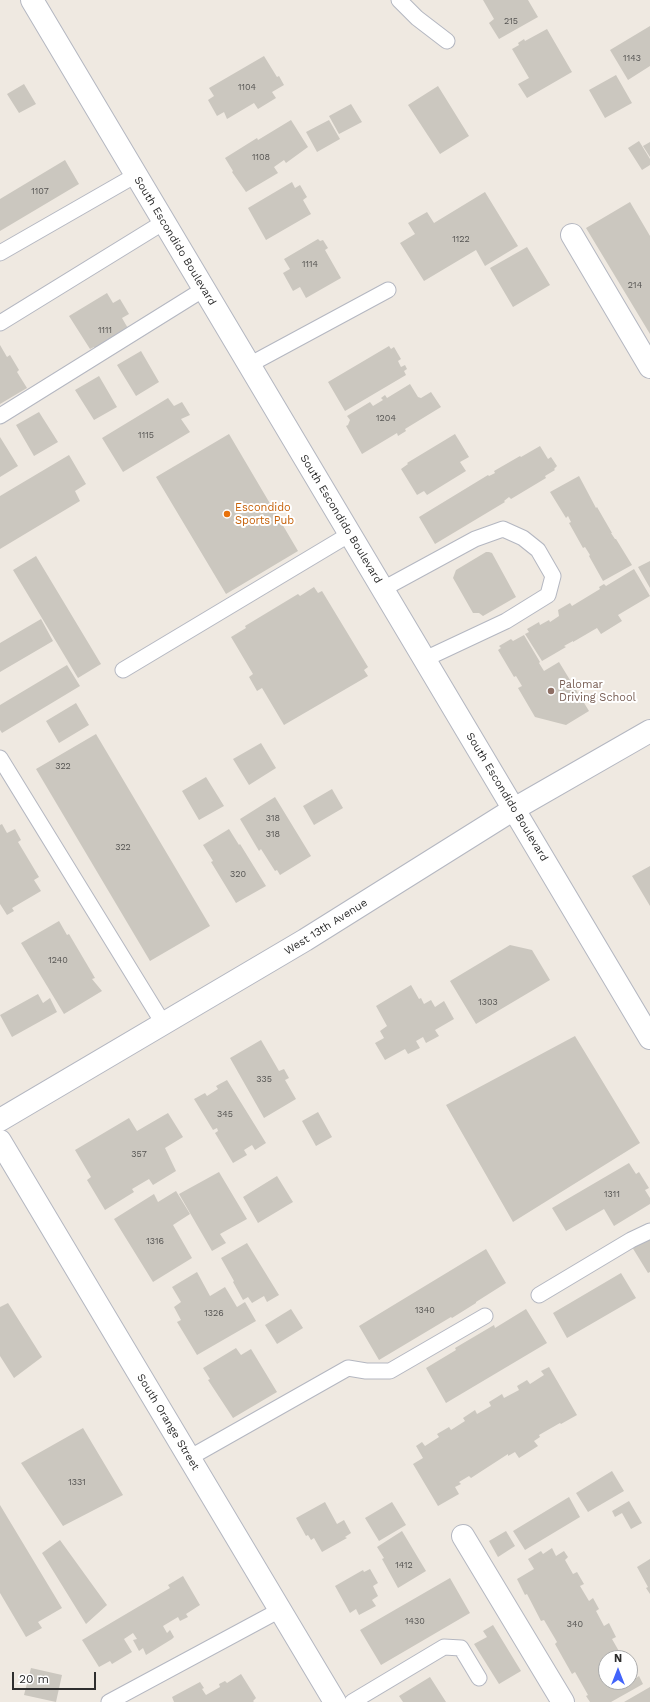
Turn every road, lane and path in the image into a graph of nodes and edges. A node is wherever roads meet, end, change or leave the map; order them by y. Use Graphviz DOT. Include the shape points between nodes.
graph roads {
  1 [pos="32,0"];
  2 [pos="399,0"];
  3 [pos="447,41"];
  4 [pos="136,175"];
  5 [pos="164,222"];
  6 [pos="572,235"];
  7 [pos="0,253"];
  8 [pos="204,289"];
  9 [pos="388,290"];
  10 [pos="0,323"];
  11 [pos="248,365"];
  12 [pos="650,366"];
  13 [pos="0,416"];
  14 [pos="350,534"];
  15 [pos="383,589"];
  16 [pos="425,659"];
  17 [pos="123,670"];
  18 [pos="650,731"];
  19 [pos="0,758"];
  20 [pos="514,809"];
  21 [pos="164,1023"];
  22 [pos="650,1038"];
  23 [pos="0,1120"];
  24 [pos="0,1141"];
  25 [pos="650,1231"];
  26 [pos="539,1295"];
  27 [pos="484,1316"];
  28 [pos="189,1458"];
  29 [pos="463,1536"];
  30 [pos="280,1610"];
  31 [pos="479,1678"];
  32 [pos="109,1702"];
  33 [pos="335,1702"];
  34 [pos="352,1702"];
  35 [pos="563,1702"];
  1 -- 4 [label="street, South Escondido Boulevard"];
  2 -- 3 [label="lane"];
  4 -- 5 [label="street, South Escondido Boulevard"];
  4 -- 7 [label="lane"];
  5 -- 8 [label="street, South Escondido Boulevard"];
  5 -- 10 [label="lane"];
  6 -- 12 [label="street"];
  8 -- 11 [label="street, South Escondido Boulevard"];
  8 -- 13 [label="lane"];
  9 -- 11 [label="lane"];
  11 -- 14 [label="street, South Escondido Boulevard"];
  14 -- 15 [label="street, South Escondido Boulevard"];
  14 -- 17 [label="lane"];
  15 -- 16 [label="street, South Escondido Boulevard"];
  15 -- 16 [label="lane" via="475,539 503,529 523,538 538,550 553,576 548,595 506,621"];
  16 -- 20 [label="street, South Escondido Boulevard"];
  18 -- 20 [label="street, West 13th Avenue"];
  19 -- 21 [label="lane"];
  20 -- 21 [label="street, West 13th Avenue" via="306,940"];
  20 -- 22 [label="street, South Escondido Boulevard"];
  21 -- 23 [label="street, West 13th Avenue"];
  24 -- 28 [label="street, South Orange Street"];
  25 -- 26 [label="lane"];
  27 -- 28 [label="lane" via="390,1371 348,1368"];
  28 -- 30 [label="street, South Orange Street"];
  29 -- 35 [label="street"];
  30 -- 32 [label="lane"];
  30 -- 33 [label="street, South Orange Street"];
  31 -- 34 [label="lane" via="461,1648 444,1647"];
}
